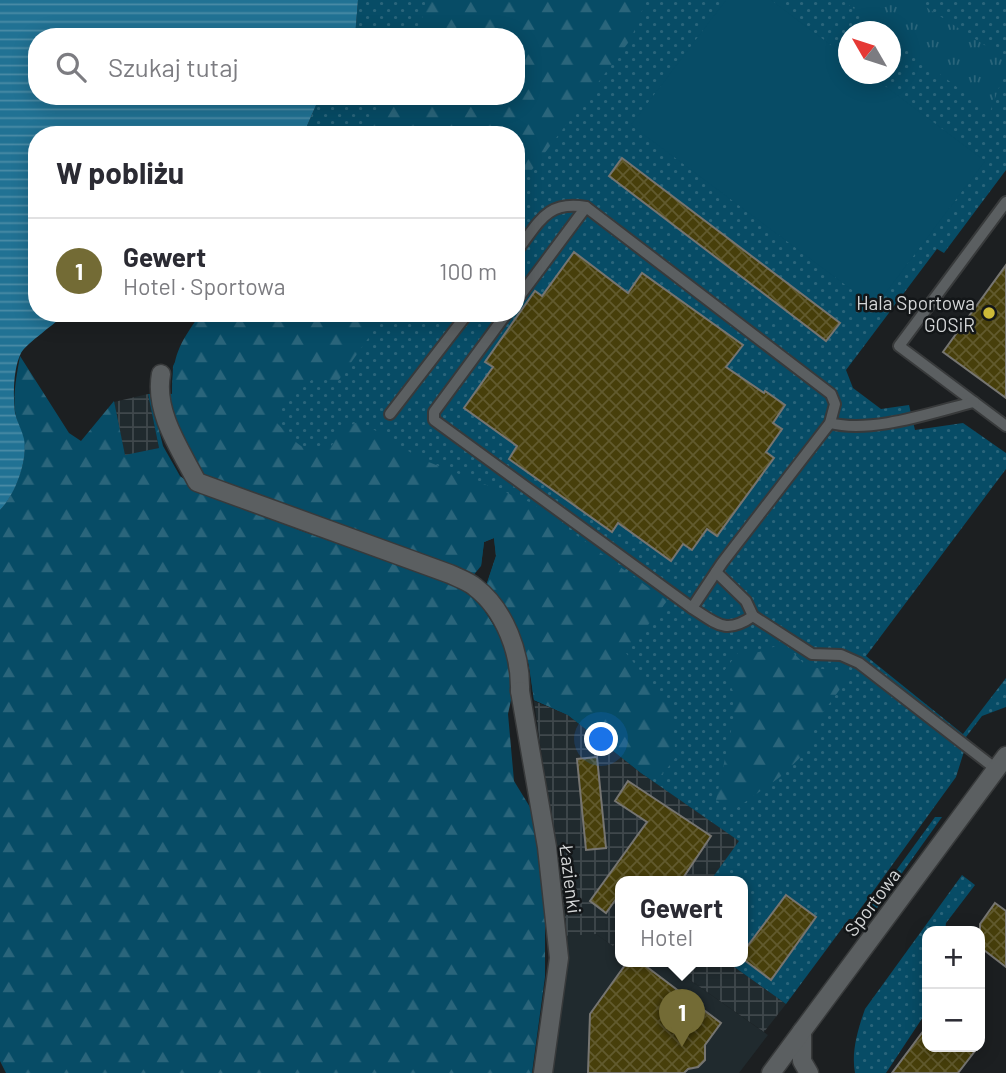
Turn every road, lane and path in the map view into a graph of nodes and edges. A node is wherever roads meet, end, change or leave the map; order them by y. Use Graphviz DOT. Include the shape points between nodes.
graph roads {
  1 [pos="1006,202"];
  2 [pos="586,206"];
  3 [pos="525,241"];
  4 [pos="525,289"];
  5 [pos="461,322"];
  6 [pos="500,322"];
  7 [pos="161,374"];
  8 [pos="974,402"];
  9 [pos="390,414"];
  10 [pos="830,423"];
  11 [pos="1006,426"];
  12 [pos="716,572"];
  13 [pos="692,608"];
  14 [pos="753,616"];
  15 [pos="1001,762"];
  16 [pos="802,1031"];
  17 [pos="543,1073"];
  18 [pos="771,1073"];
  19 [pos="808,1073"];
  1 -- 8 [label="lane" via="898,346"];
  2 -- 3 [label="lane" via="558,206"];
  2 -- 4 [label="lane"];
  2 -- 10 [label="lane" via="820,384 835,404"];
  5 -- 9 [label="lane"];
  6 -- 13 [label="lane" via="433,412 434,420"];
  7 -- 17 [label="street, Łazienki" via="158,390 163,413 197,482 450,573 474,586 505,623 520,671 559,958"];
  8 -- 10 [label="lane" via="881,424"];
  8 -- 11 [label="lane"];
  10 -- 12 [label="lane"];
  12 -- 13 [label="lane"];
  12 -- 14 [label="lane" via="746,601"];
  13 -- 14 [label="lane" via="730,628"];
  14 -- 15 [label="lane" via="812,654 841,655 859,663"];
  15 -- 16 [label="street, Sportowa"];
  16 -- 18 [label="street, Sportowa"];
  16 -- 19 [label="street" via="802,1061"];
}
